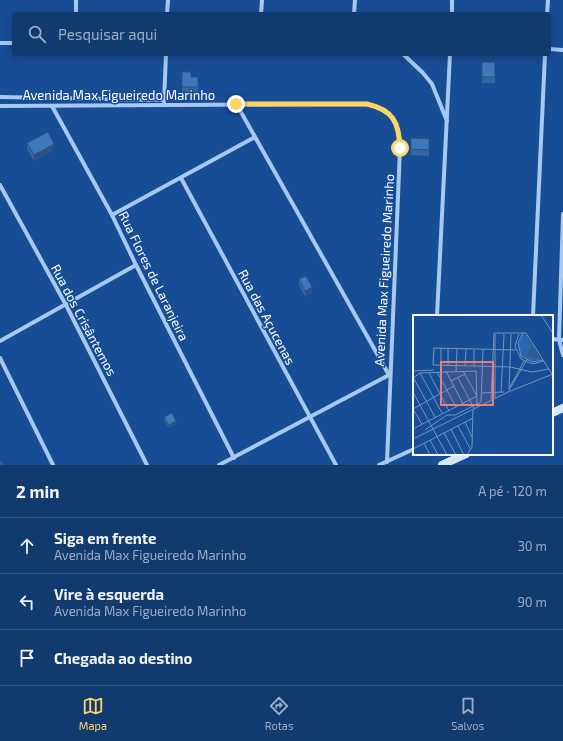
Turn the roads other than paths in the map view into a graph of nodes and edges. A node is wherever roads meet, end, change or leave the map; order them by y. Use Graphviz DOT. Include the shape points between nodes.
graph roads {
  1 [pos="76,0"];
  2 [pos="168,0"];
  3 [pos="262,0"];
  4 [pos="355,0"];
  5 [pos="452,0"];
  6 [pos="548,0"];
  7 [pos="76,12"];
  8 [pos="167,12"];
  9 [pos="261,12"];
  10 [pos="354,12"];
  11 [pos="452,12"];
  12 [pos="547,12"];
  13 [pos="0,43"];
  14 [pos="12,43"];
  15 [pos="551,49"];
  16 [pos="563,50"];
  17 [pos="166,56"];
  18 [pos="404,56"];
  19 [pos="450,56"];
  20 [pos="545,56"];
  21 [pos="0,97"];
  22 [pos="164,102"];
  23 [pos="236,104"];
  24 [pos="0,106"];
  25 [pos="52,106"];
  26 [pos="447,122"];
  27 [pos="255,137"];
  28 [pos="182,178"];
  29 [pos="0,185"];
  30 [pos="563,214"];
  31 [pos="112,215"];
  32 [pos="136,265"];
  33 [pos="66,305"];
  34 [pos="437,315"];
  35 [pos="533,315"];
  36 [pos="561,340"];
  37 [pos="0,341"];
  38 [pos="563,355"];
  39 [pos="0,358"];
  40 [pos="389,375"];
  41 [pos="563,408"];
  42 [pos="553,413"];
  43 [pos="310,418"];
  44 [pos="413,449"];
  45 [pos="464,455"];
  46 [pos="234,458"];
  47 [pos="387,462"];
  48 [pos="53,465"];
  49 [pos="147,465"];
  50 [pos="219,465"];
  51 [pos="336,465"];
  52 [pos="379,465"];
  53 [pos="442,465"];
  1 -- 7 [label="street"];
  2 -- 8 [label="street"];
  3 -- 9 [label="street"];
  4 -- 10 [label="street"];
  5 -- 11 [label="street"];
  6 -- 12 [label="street"];
  13 -- 14 [label="street"];
  15 -- 16 [label="street"];
  17 -- 22 [label="street"];
  18 -- 26 [label="street" via="432,84"];
  19 -- 26 [label="street"];
  20 -- 35 [label="street"];
  21 -- 22 [label="street"];
  22 -- 23 [label="street, Avenida Max Figueiredo Marinho"];
  22 -- 25 [label="street, Avenida Max Figueiredo Marinho"];
  23 -- 27 [label="street"];
  23 -- 40 [label="street, Avenida Max Figueiredo Marinho" via="367,104 378,106 389,113 395,121 400,148"];
  24 -- 25 [label="street, Avenida Max Figueiredo Marinho"];
  25 -- 31 [label="street, Rua Flores de Laranjeira"];
  26 -- 34 [label="street"];
  27 -- 28 [label="street"];
  27 -- 40 [label="street"];
  28 -- 31 [label="street"];
  28 -- 43 [label="street, Rua das Açucenas"];
  29 -- 33 [label="street, Rua dos Crisântemos"];
  30 -- 36 [label="street"];
  31 -- 32 [label="street, Rua Flores de Laranjeira"];
  32 -- 33 [label="street"];
  32 -- 46 [label="street, Rua Flores de Laranjeira"];
  33 -- 37 [label="street"];
  33 -- 49 [label="street, Rua dos Crisântemos"];
  36 -- 38 [label="street"];
  39 -- 48 [label="street"];
  40 -- 43 [label="street"];
  40 -- 47 [label="street, Avenida Max Figueiredo Marinho"];
  41 -- 42 [label="main road"];
  43 -- 46 [label="street"];
  43 -- 51 [label="street, Rua das Açucenas"];
  44 -- 47 [label="street"];
  45 -- 53 [label="main road"];
  46 -- 50 [label="street"];
  47 -- 52 [label="street"];
}
